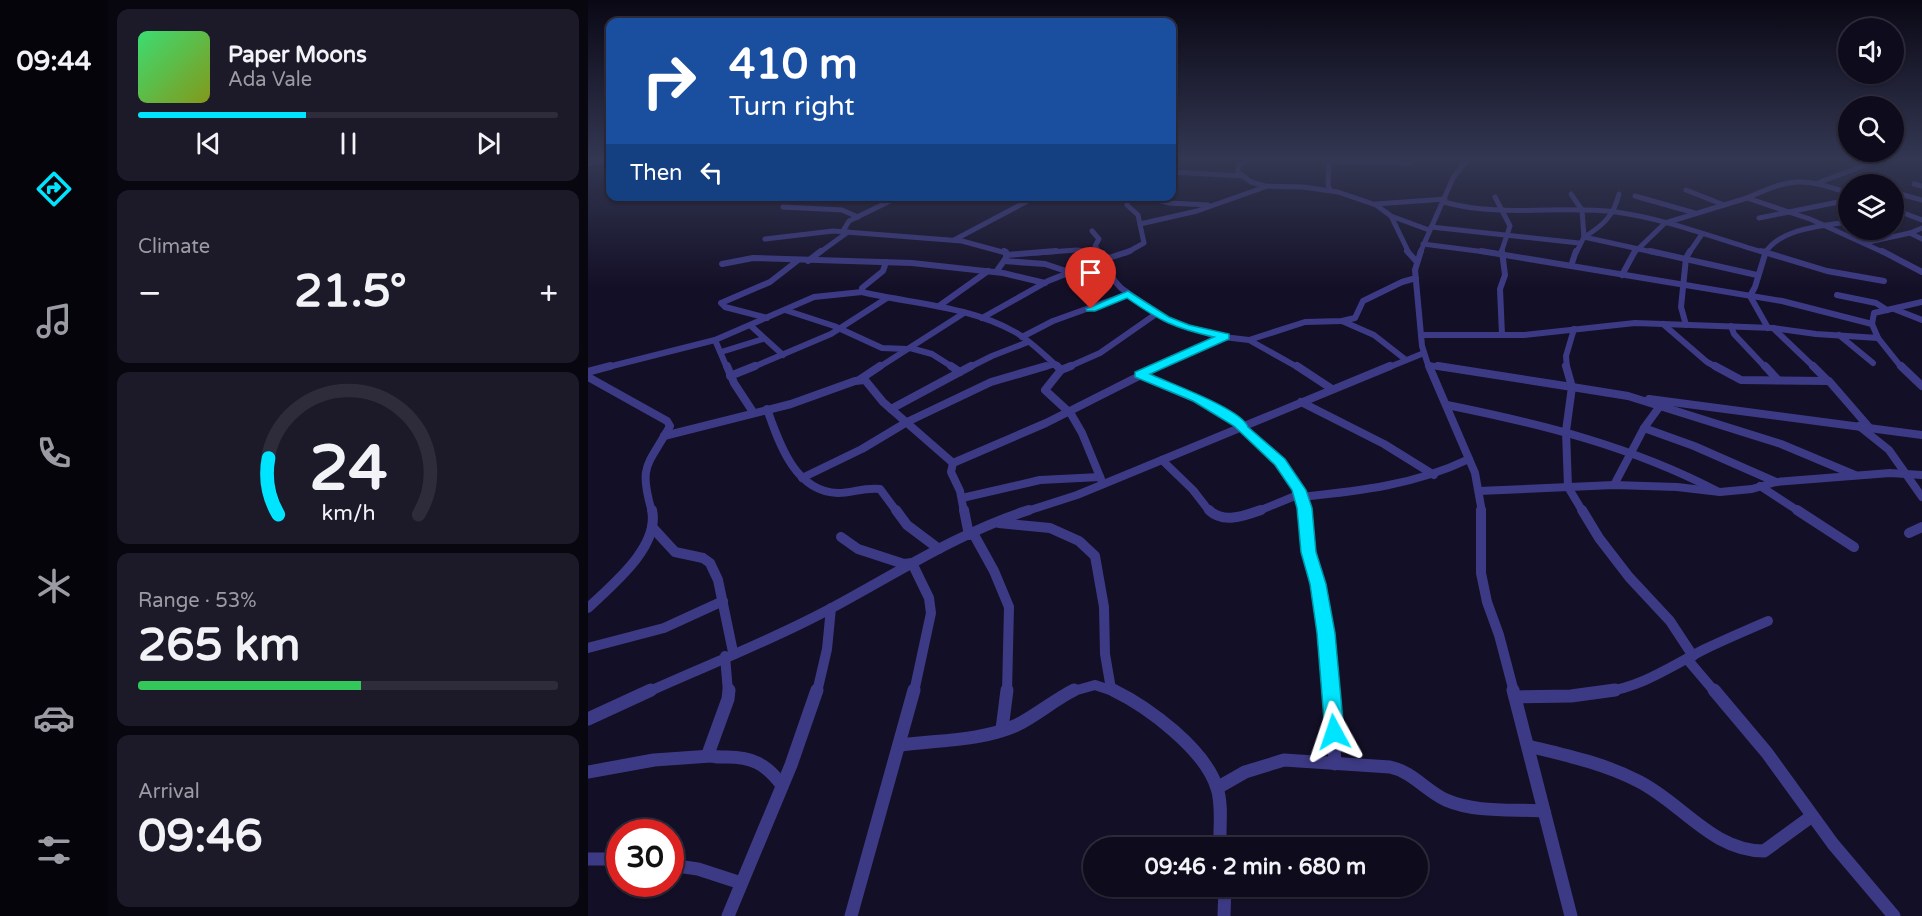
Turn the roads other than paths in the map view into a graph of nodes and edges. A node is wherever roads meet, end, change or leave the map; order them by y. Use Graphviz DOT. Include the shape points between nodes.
graph roads {
  1 [pos="887,203"];
  2 [pos="1024,203"];
  3 [pos="1127,203"];
  4 [pos="1167,203"];
  5 [pos="1223,203"];
  6 [pos="1372,203"];
  7 [pos="1397,203"];
  8 [pos="1443,203"];
  9 [pos="1452,203"];
  10 [pos="1498,203"];
  11 [pos="1577,203"];
  12 [pos="1618,203"];
  13 [pos="1658,203"];
  14 [pos="1718,203"];
  15 [pos="1731,203"];
  16 [pos="1763,203"];
  17 [pos="1832,203"];
  18 [pos="1375,204"];
  19 [pos="1724,205"];
  20 [pos="1212,206"];
  21 [pos="783,207"];
  22 [pos="1501,209"];
  23 [pos="1582,210"];
  24 [pos="1616,212"];
  25 [pos="1794,212"];
  26 [pos="1904,213"];
  27 [pos="1696,214"];
  28 [pos="1391,216"];
  29 [pos="858,217"];
  30 [pos="1759,218"];
  31 [pos="1922,220"];
  32 [pos="1665,223"];
  33 [pos="1140,224"];
  34 [pos="1838,224"];
  35 [pos="1827,226"];
  36 [pos="1922,228"];
  37 [pos="1430,229"];
  38 [pos="1092,231"];
  39 [pos="845,232"];
  40 [pos="1910,233"];
  41 [pos="1702,234"];
  42 [pos="1509,235"];
  43 [pos="1584,237"];
  44 [pos="765,239"];
  45 [pos="1922,239"];
  46 [pos="954,240"];
  47 [pos="1579,243"];
  48 [pos="1864,243"];
  49 [pos="1423,244"];
  50 [pos="1637,248"];
  51 [pos="1099,252"];
  52 [pos="1764,253"];
  53 [pos="1501,254"];
  54 [pos="1006,258"];
  55 [pos="1106,258"];
  56 [pos="1686,258"];
  57 [pos="797,261"];
  58 [pos="808,261"];
  59 [pos="886,262"];
  60 [pos="1417,262"];
  61 [pos="722,264"];
  62 [pos="1922,264"];
  63 [pos="1911,265"];
  64 [pos="1571,266"];
  65 [pos="988,271"];
  66 [pos="996,272"];
  67 [pos="1070,272"];
  68 [pos="1922,272"];
  69 [pos="1757,274"];
  70 [pos="1622,275"];
  71 [pos="1416,278"];
  72 [pos="1114,280"];
  73 [pos="1884,281"];
  74 [pos="1045,283"];
  75 [pos="1684,285"];
  76 [pos="862,292"];
  77 [pos="1128,294"];
  78 [pos="1837,295"];
  79 [pos="1750,296"];
  80 [pos="887,298"];
  81 [pos="1922,302"];
  82 [pos="939,306"];
  83 [pos="785,310"];
  84 [pos="1890,310"];
  85 [pos="964,313"];
  86 [pos="1156,314"];
  87 [pos="767,318"];
  88 [pos="982,318"];
  89 [pos="1922,320"];
  90 [pos="1342,321"];
  91 [pos="1663,324"];
  92 [pos="1872,324"];
  93 [pos="1686,325"];
  94 [pos="751,326"];
  95 [pos="1731,326"];
  96 [pos="1771,328"];
  97 [pos="1574,329"];
  98 [pos="843,330"];
  99 [pos="1421,334"];
  100 [pos="1502,335"];
  101 [pos="1839,335"];
  102 [pos="1225,337"];
  103 [pos="1878,338"];
  104 [pos="763,339"];
  105 [pos="716,340"];
  106 [pos="1025,340"];
  107 [pos="1249,340"];
  108 [pos="909,349"];
  109 [pos="721,352"];
  110 [pos="1424,353"];
  111 [pos="783,355"];
  112 [pos="1406,360"];
  113 [pos="1873,363"];
  114 [pos="1428,365"];
  115 [pos="1058,367"];
  116 [pos="588,372"];
  117 [pos="960,372"];
  118 [pos="1140,375"];
  119 [pos="730,376"];
  120 [pos="588,377"];
  121 [pos="1826,379"];
  122 [pos="858,380"];
  123 [pos="1778,380"];
  124 [pos="1922,386"];
  125 [pos="1572,387"];
  126 [pos="1332,389"];
  127 [pos="1628,396"];
  128 [pos="1301,402"];
  129 [pos="1447,405"];
  130 [pos="1660,406"];
  131 [pos="767,409"];
  132 [pos="891,409"];
  133 [pos="753,412"];
  134 [pos="1069,412"];
  135 [pos="907,423"];
  136 [pos="1856,424"];
  137 [pos="1242,426"];
  138 [pos="1868,426"];
  139 [pos="1644,428"];
  140 [pos="1566,431"];
  141 [pos="1922,435"];
  142 [pos="664,436"];
  143 [pos="1631,452"];
  144 [pos="1469,459"];
  145 [pos="1162,460"];
  146 [pos="953,463"];
  147 [pos="1905,473"];
  148 [pos="1434,475"];
  149 [pos="1856,475"];
  150 [pos="1922,475"];
  151 [pos="802,478"];
  152 [pos="1102,481"];
  153 [pos="1776,482"];
  154 [pos="1614,485"];
  155 [pos="1760,486"];
  156 [pos="1568,487"];
  157 [pos="1479,491"];
  158 [pos="1720,492"];
  159 [pos="1300,495"];
  160 [pos="1922,497"];
  161 [pos="962,498"];
  162 [pos="996,523"];
  163 [pos="652,527"];
  164 [pos="1922,527"];
  165 [pos="1909,533"];
  166 [pos="971,534"];
  167 [pos="841,537"];
  168 [pos="1854,547"];
  169 [pos="939,549"];
  170 [pos="912,563"];
  171 [pos="723,601"];
  172 [pos="588,608"];
  173 [pos="831,608"];
  174 [pos="1767,621"];
  175 [pos="588,648"];
  176 [pos="729,654"];
  177 [pos="1690,658"];
  178 [pos="1111,689"];
  179 [pos="1515,697"];
  180 [pos="588,719"];
  181 [pos="1002,729"];
  182 [pos="901,745"];
  183 [pos="1528,746"];
  184 [pos="711,756"];
  185 [pos="1335,764"];
  186 [pos="588,772"];
  187 [pos="782,784"];
  188 [pos="1217,788"];
  189 [pos="1545,811"];
  190 [pos="1812,816"];
  191 [pos="1219,837"];
  192 [pos="588,859"];
  193 [pos="606,859"];
  194 [pos="684,867"];
  195 [pos="741,883"];
  196 [pos="1225,897"];
  197 [pos="728,916"];
  198 [pos="851,916"];
  199 [pos="1224,916"];
  200 [pos="1571,916"];
  201 [pos="1893,916"];
  1 -- 29 [label="street"];
  2 -- 46 [label="street"];
  3 -- 33 [label="street"];
  4 -- 20 [label="street"];
  5 -- 20 [label="street"];
  6 -- 18 [label="street"];
  7 -- 18 [label="street"];
  8 -- 37 [label="street"];
  9 -- 22 [label="street" via="1469,209"];
  10 -- 22 [label="street"];
  11 -- 23 [label="street"];
  12 -- 24 [label="street"];
  13 -- 27 [label="street"];
  14 -- 19 [label="street"];
  15 -- 19 [label="street"];
  16 -- 25 [label="street"];
  17 -- 25 [label="street"];
  18 -- 28 [label="street"];
  19 -- 27 [label="street"];
  20 -- 33 [label="street"];
  21 -- 29 [label="street" via="842,210"];
  22 -- 23 [label="street"];
  22 -- 42 [label="street" via="1510,226"];
  23 -- 24 [label="street"];
  23 -- 43 [label="street"];
  24 -- 32 [label="street"];
  24 -- 43 [label="street"];
  25 -- 30 [label="street"];
  25 -- 35 [label="street"];
  26 -- 31 [label="street"];
  27 -- 32 [label="street"];
  28 -- 37 [label="street"];
  28 -- 60 [label="street" via="1406,250"];
  29 -- 39 [label="street" via="846,224"];
  32 -- 41 [label="street"];
  32 -- 50 [label="street"];
  33 -- 55 [label="street" via="1144,243 1132,251"];
  34 -- 35 [label="street"];
  35 -- 48 [label="street"];
  35 -- 52 [label="street" via="1785,237"];
  36 -- 40 [label="street"];
  37 -- 42 [label="street"];
  37 -- 49 [label="street"];
  38 -- 51 [label="street" via="1099,239 1095,246"];
  39 -- 44 [label="street"];
  39 -- 46 [label="street"];
  39 -- 58 [label="street"];
  40 -- 45 [label="street"];
  40 -- 48 [label="street"];
  41 -- 52 [label="street"];
  41 -- 56 [label="street"];
  42 -- 47 [label="street"];
  42 -- 53 [label="street"];
  43 -- 47 [label="street"];
  43 -- 50 [label="street"];
  46 -- 54 [label="street" via="1006,252"];
  47 -- 64 [label="street"];
  48 -- 63 [label="street"];
  49 -- 53 [label="street"];
  49 -- 60 [label="street"];
  50 -- 56 [label="street"];
  50 -- 70 [label="street"];
  51 -- 54 [label="street" via="1077,250"];
  51 -- 55 [label="street"];
  52 -- 69 [label="street"];
  52 -- 73 [label="street" via="1827,271"];
  53 -- 64 [label="street"];
  53 -- 100 [label="street" via="1505,276 1500,289"];
  54 -- 66 [label="street"];
  54 -- 67 [label="street"];
  55 -- 67 [label="street"];
  55 -- 72 [label="street"];
  56 -- 69 [label="street"];
  56 -- 75 [label="street"];
  57 -- 58 [label="street"];
  57 -- 61 [label="street" via="753,258"];
  57 -- 87 [label="street" via="770,282 722,303"];
  58 -- 59 [label="street"];
  59 -- 65 [label="street"];
  59 -- 76 [label="street" via="883,271"];
  60 -- 71 [label="street"];
  62 -- 63 [label="street"];
  63 -- 68 [label="street"];
  64 -- 70 [label="street"];
  65 -- 66 [label="street"];
  65 -- 82 [label="street"];
  66 -- 74 [label="street"];
  67 -- 72 [label="street"];
  67 -- 74 [label="street"];
  69 -- 79 [label="street"];
  70 -- 75 [label="street"];
  71 -- 90 [label="street" via="1366,299 1355,318"];
  71 -- 99 [label="street"];
  72 -- 77 [label="street"];
  74 -- 88 [label="street"];
  75 -- 79 [label="street"];
  75 -- 93 [label="street" via="1681,307"];
  76 -- 80 [label="street"];
  76 -- 83 [label="street" via="829,294"];
  77 -- 86 [label="street"];
  77 -- 106 [label="street" via="1053,321"];
  78 -- 84 [label="street"];
  79 -- 92 [label="street"];
  79 -- 96 [label="street"];
  80 -- 82 [label="street"];
  80 -- 98 [label="street"];
  81 -- 84 [label="street"];
  82 -- 85 [label="street"];
  83 -- 87 [label="street"];
  83 -- 98 [label="street"];
  84 -- 89 [label="street"];
  84 -- 92 [label="street" via="1874,313"];
  85 -- 88 [label="street"];
  85 -- 108 [label="street"];
  86 -- 102 [label="street" via="1186,328"];
  86 -- 115 [label="street" via="1105,352 1086,362"];
  87 -- 94 [label="street"];
  88 -- 106 [label="street"];
  90 -- 107 [label="street" via="1305,322"];
  90 -- 112 [label="street" via="1374,335"];
  91 -- 93 [label="street"];
  91 -- 97 [label="street"];
  91 -- 123 [label="street" via="1707,362 1740,380"];
  92 -- 103 [label="street"];
  93 -- 95 [label="street"];
  94 -- 104 [label="street"];
  94 -- 105 [label="street"];
  95 -- 96 [label="street"];
  95 -- 123 [label="street"];
  96 -- 101 [label="street"];
  96 -- 121 [label="street"];
  97 -- 100 [label="street"];
  97 -- 125 [label="street" via="1575,340 1567,350 1565,363"];
  98 -- 108 [label="street" via="882,348"];
  98 -- 111 [label="street"];
  99 -- 100 [label="street"];
  99 -- 110 [label="street"];
  101 -- 103 [label="street"];
  101 -- 113 [label="street"];
  102 -- 107 [label="street"];
  102 -- 118 [label="street"];
  103 -- 124 [label="street"];
  104 -- 109 [label="street"];
  104 -- 111 [label="street"];
  105 -- 109 [label="street"];
  105 -- 116 [label="street"];
  106 -- 115 [label="street"];
  106 -- 117 [label="street"];
  107 -- 126 [label="street"];
  108 -- 117 [label="street" via="932,354"];
  108 -- 122 [label="street"];
  109 -- 119 [label="street"];
  110 -- 112 [label="street"];
  110 -- 114 [label="street"];
  111 -- 119 [label="street"];
  112 -- 126 [label="street"];
  114 -- 125 [label="street"];
  114 -- 129 [label="street"];
  115 -- 134 [label="street" via="1045,390"];
  115 -- 135 [label="street" via="991,382"];
  117 -- 132 [label="street"];
  118 -- 134 [label="street"];
  118 -- 137 [label="street" via="1224,412"];
  119 -- 133 [label="street"];
  120 -- 142 [label="street" via="667,421 670,426"];
  122 -- 131 [label="street"];
  122 -- 132 [label="street" via="869,384"];
  123 -- 138 [label="street" via="1829,381"];
  125 -- 127 [label="street"];
  125 -- 140 [label="street"];
  126 -- 128 [label="street"];
  127 -- 130 [label="street"];
  127 -- 136 [label="street" via="1805,421"];
  128 -- 137 [label="street"];
  128 -- 148 [label="street" via="1384,444"];
  129 -- 140 [label="street"];
  129 -- 144 [label="street"];
  130 -- 139 [label="street"];
  130 -- 149 [label="street" via="1781,444"];
  131 -- 133 [label="street"];
  131 -- 151 [label="street" via="777,437"];
  132 -- 135 [label="street"];
  133 -- 142 [label="street"];
  134 -- 146 [label="street"];
  134 -- 152 [label="street"];
  135 -- 146 [label="street"];
  135 -- 151 [label="street"];
  136 -- 138 [label="street"];
  136 -- 147 [label="street" via="1889,450"];
  137 -- 145 [label="street"];
  137 -- 159 [label="street" via="1280,462"];
  138 -- 141 [label="street"];
  139 -- 143 [label="street"];
  139 -- 153 [label="street"];
  140 -- 143 [label="street"];
  140 -- 156 [label="street"];
  142 -- 163 [label="street" via="645,472 644,486 653,511"];
  143 -- 154 [label="street"];
  143 -- 158 [label="street" via="1678,469"];
  144 -- 148 [label="street"];
  144 -- 157 [label="street"];
  145 -- 152 [label="street"];
  145 -- 159 [label="street" via="1215,516 1248,514"];
  146 -- 161 [label="street" via="951,472"];
  147 -- 149 [label="street"];
  147 -- 150 [label="street"];
  147 -- 160 [label="street"];
  148 -- 159 [label="street" via="1371,490"];
  149 -- 153 [label="street"];
  151 -- 169 [label="street" via="808,486 828,493 880,489 907,525"];
  152 -- 161 [label="street" via="1040,480"];
  152 -- 162 [label="street"];
  153 -- 155 [label="street"];
  154 -- 156 [label="street"];
  154 -- 158 [label="street"];
  155 -- 158 [label="street"];
  155 -- 168 [label="street"];
  156 -- 157 [label="street"];
  156 -- 177 [label="street" via="1599,538 1670,621"];
  157 -- 179 [label="street" via="1483,520 1481,573 1486,602"];
  159 -- 185 [label="street" via="1326,633"];
  161 -- 166 [label="street"];
  162 -- 166 [label="street"];
  162 -- 178 [label="street" via="1050,528 1078,541 1095,556"];
  163 -- 171 [label="street" via="675,552 710,563"];
  163 -- 172 [label="street" via="625,572"];
  164 -- 165 [label="street"];
  166 -- 169 [label="street"];
  166 -- 181 [label="street" via="994,571 1009,607 1008,681"];
  167 -- 170 [label="street" via="858,549"];
  169 -- 170 [label="street"];
  170 -- 173 [label="street"];
  170 -- 182 [label="street" via="929,598 931,614"];
  171 -- 175 [label="street" via="664,628"];
  171 -- 176 [label="street"];
  173 -- 176 [label="street"];
  173 -- 187 [label="street" via="824,671 810,718"];
  174 -- 177 [label="street"];
  176 -- 180 [label="street"];
  176 -- 184 [label="street" via="729,699 710,744"];
  177 -- 179 [label="street" via="1624,689 1571,696"];
  177 -- 190 [label="street"];
  178 -- 181 [label="street" via="1094,685 1083,688 1046,706 1030,719"];
  178 -- 188 [label="street" via="1180,735 1210,771"];
  179 -- 183 [label="street"];
  181 -- 182 [label="street"];
  182 -- 198 [label="street"];
  183 -- 189 [label="street"];
  183 -- 190 [label="street" via="1635,779 1726,842 1746,851 1767,850"];
  184 -- 186 [label="street" via="654,760"];
  184 -- 187 [label="street" via="754,758 764,763"];
  185 -- 188 [label="street" via="1284,760 1245,772"];
  185 -- 189 [label="street" via="1403,768 1446,800 1467,806"];
  187 -- 195 [label="street"];
  188 -- 191 [label="street"];
  189 -- 200 [label="street"];
  190 -- 201 [label="street"];
  192 -- 193 [label="street"];
  194 -- 195 [label="street"];
  195 -- 197 [label="street"];
  196 -- 199 [label="street"];
}
